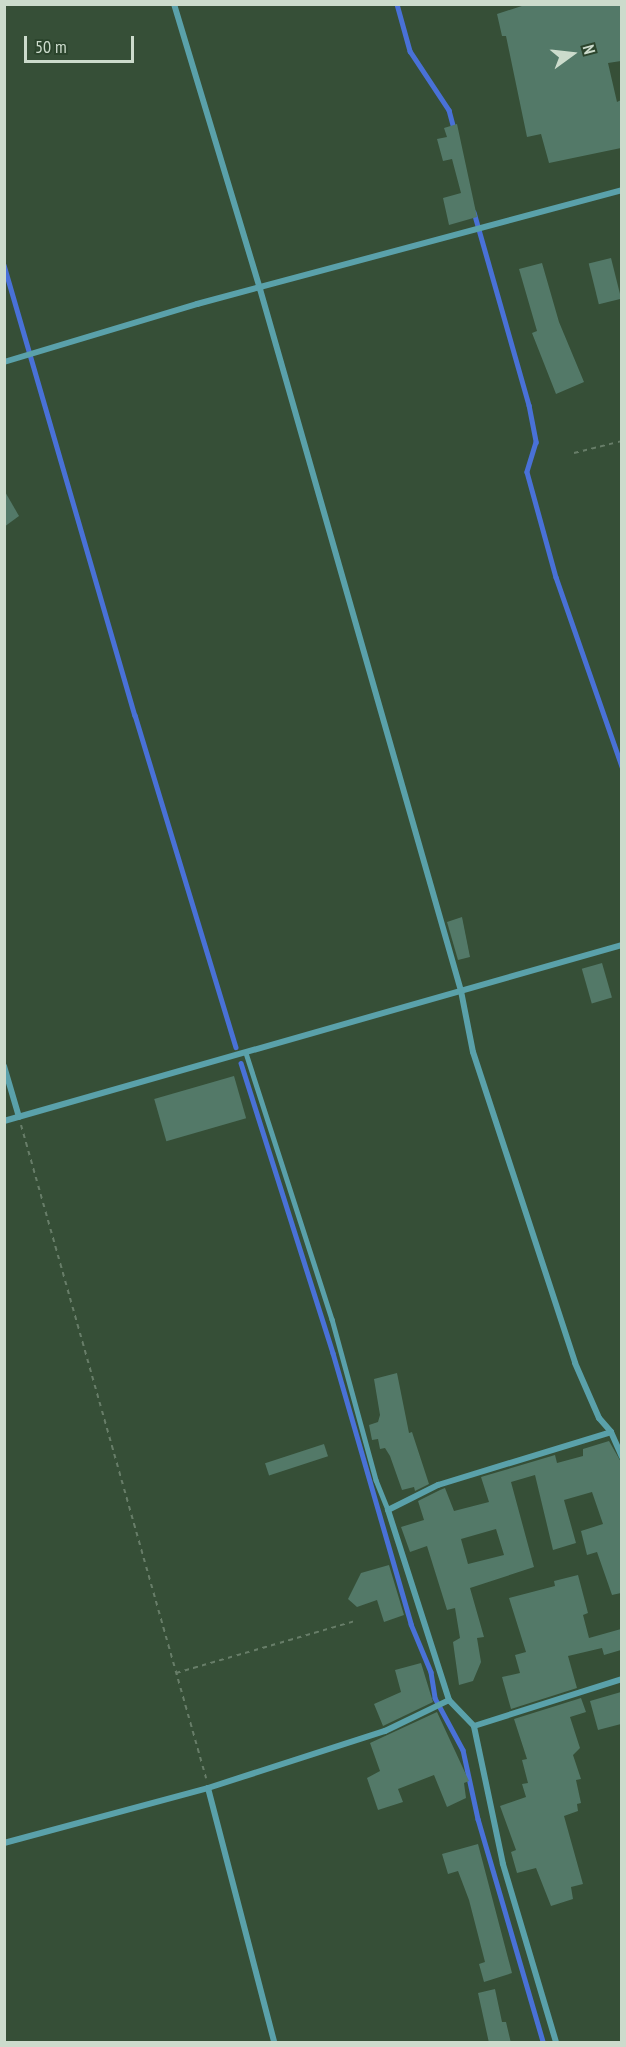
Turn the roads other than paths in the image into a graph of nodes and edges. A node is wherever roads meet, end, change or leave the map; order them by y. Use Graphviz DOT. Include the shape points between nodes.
graph roads {
  1 [pos="174,4"];
  2 [pos="621,190"];
  3 [pos="260,289"];
  4 [pos="4,362"];
  5 [pos="621,945"];
  6 [pos="461,991"];
  7 [pos="246,1053"];
  8 [pos="4,1066"];
  9 [pos="19,1117"];
  10 [pos="4,1121"];
  11 [pos="611,1432"];
  12 [pos="621,1457"];
  13 [pos="388,1510"];
  14 [pos="621,1679"];
  15 [pos="449,1700"];
  16 [pos="474,1725"];
  17 [pos="208,1788"];
  18 [pos="4,1843"];
  19 [pos="274,2043"];
  20 [pos="556,2043"];
  1 -- 3 [label="street"];
  2 -- 3 [label="street"];
  3 -- 4 [label="street"];
  3 -- 6 [label="street"];
  5 -- 6 [label="street"];
  6 -- 7 [label="street"];
  6 -- 11 [label="street" via="473,1052 575,1362 599,1418"];
  7 -- 9 [label="street"];
  7 -- 13 [label="lane" via="332,1319 376,1480"];
  8 -- 9 [label="street"];
  9 -- 10 [label="street"];
  11 -- 12 [label="street"];
  11 -- 13 [label="street" via="438,1485"];
  13 -- 15 [label="street"];
  14 -- 16 [label="street"];
  15 -- 16 [label="street"];
  15 -- 17 [label="street" via="384,1731"];
  16 -- 20 [label="street" via="503,1864"];
  17 -- 18 [label="street"];
  17 -- 19 [label="street"];
}
